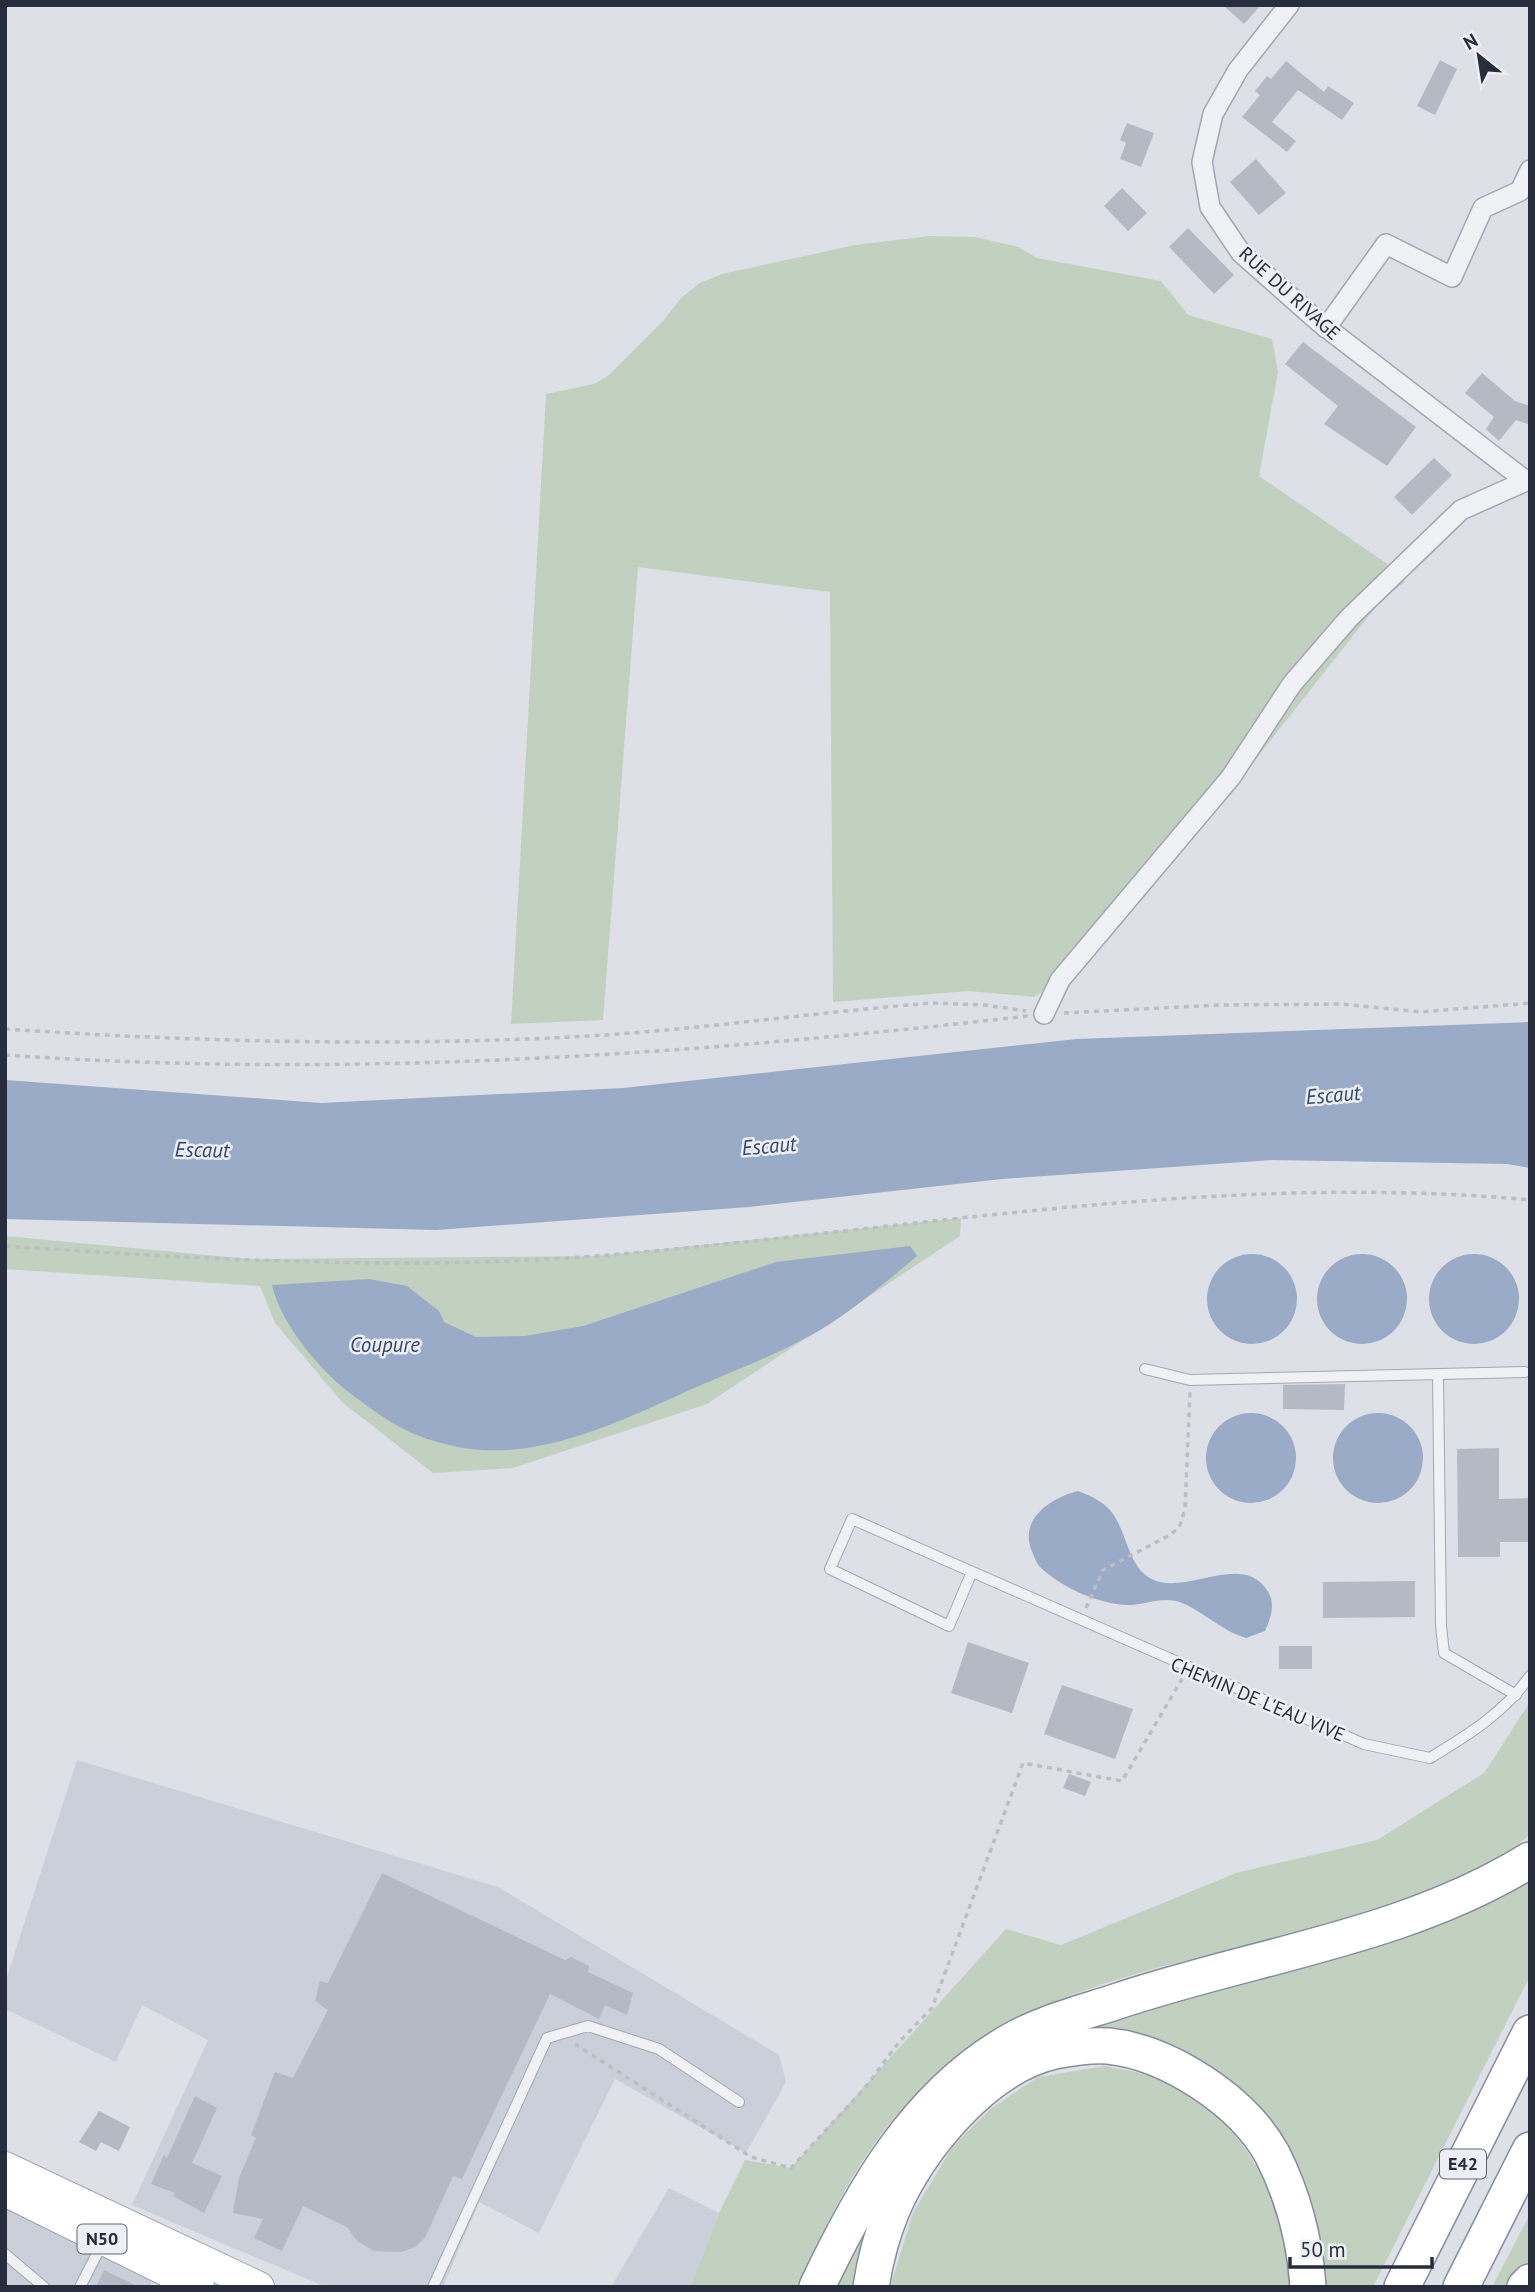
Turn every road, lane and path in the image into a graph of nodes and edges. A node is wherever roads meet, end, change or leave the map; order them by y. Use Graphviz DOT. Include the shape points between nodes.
graph roads {
  1 [pos="1289,5"];
  2 [pos="1530,170"];
  3 [pos="1326,328"];
  4 [pos="1528,480"];
  5 [pos="1530,1003"];
  6 [pos="1081,1012"];
  7 [pos="1044,1014"];
  8 [pos="5,1029"];
  9 [pos="5,1055"];
  10 [pos="1530,1200"];
  11 [pos="5,1246"];
  12 [pos="1145,1369"];
  13 [pos="1525,1372"];
  14 [pos="1438,1374"];
  15 [pos="1191,1380"];
  16 [pos="971,1574"];
  17 [pos="1087,1606"];
  18 [pos="1188,1669"];
  19 [pos="1530,1676"];
  20 [pos="1516,1695"];
  21 [pos="1530,1860"];
  22 [pos="565,2032"];
  23 [pos="1530,2033"];
  24 [pos="739,2102"];
  25 [pos="1530,2150"];
  26 [pos="5,2167"];
  27 [pos="5,2191"];
  28 [pos="114,2232"];
  29 [pos="5,2254"];
  30 [pos="1530,2282"];
  31 [pos="44,2287"];
  32 [pos="80,2287"];
  33 [pos="200,2287"];
  34 [pos="259,2287"];
  35 [pos="433,2287"];
  36 [pos="817,2287"];
  37 [pos="871,2287"];
  38 [pos="1308,2287"];
  39 [pos="1402,2287"];
  40 [pos="1461,2287"];
  41 [pos="1525,2287"];
  1 -- 3 [label="street, RUE DU RIVAGE" via="1238,70 1213,114 1202,162 1210,207 1241,253"];
  2 -- 3 [label="street" via="1520,191 1483,208 1452,277 1386,244"];
  3 -- 4 [label="street, RUE DU RIVAGE"];
  4 -- 7 [label="street" via="1461,510 1349,618 1292,684 1231,777 1060,980"];
  5 -- 6 [label="path" via="1421,1012 1329,1004"];
  7 -- 8 [label="path" via="932,1003 508,1040 283,1041"];
  7 -- 9 [label="path" via="751,1044 469,1064 248,1066"];
  10 -- 11 [label="path" via="1323,1192 1163,1198 596,1256 482,1261 249,1259"];
  12 -- 15 [label="lane"];
  13 -- 14 [label="lane"];
  14 -- 15 [label="lane"];
  14 -- 20 [label="lane" via="1444,1653"];
  15 -- 17 [label="path" via="1185,1509 1180,1525 1172,1534 1103,1570"];
  16 -- 16 [label="lane, CHEMIN DE L'EAU VIVE" via="852,1519 830,1569 949,1626"];
  16 -- 18 [label="lane, CHEMIN DE L'EAU VIVE"];
  18 -- 20 [label="lane, CHEMIN DE L'EAU VIVE" via="1364,1744 1430,1758 1478,1729"];
  18 -- 22 [label="path" via="1122,1781 1023,1763 932,2008 791,2168 751,2157 575,2044"];
  19 -- 20 [label="lane, CHEMIN DE L'EAU VIVE"];
  21 -- 36 [label="highway" via="1490,1885 1425,1912 1157,1988 1011,2040 959,2078 889,2154"];
  22 -- 24 [label="lane" via="588,2026 659,2049"];
  22 -- 35 [label="lane" via="547,2038"];
  23 -- 39 [label="highway, E42"];
  25 -- 40 [label="highway, E42"];
  26 -- 28 [label="main road, N50"];
  27 -- 28 [label="main road, N50"];
  28 -- 32 [label="lane"];
  28 -- 33 [label="main road, N50"];
  28 -- 34 [label="main road, N50"];
  29 -- 31 [label="lane"];
  30 -- 41 [label="highway"];
  37 -- 38 [label="highway" via="892,2210 915,2165 957,2112 1003,2073 1054,2052 1107,2046 1153,2058 1201,2081 1237,2111 1271,2153 1295,2209"];
}
